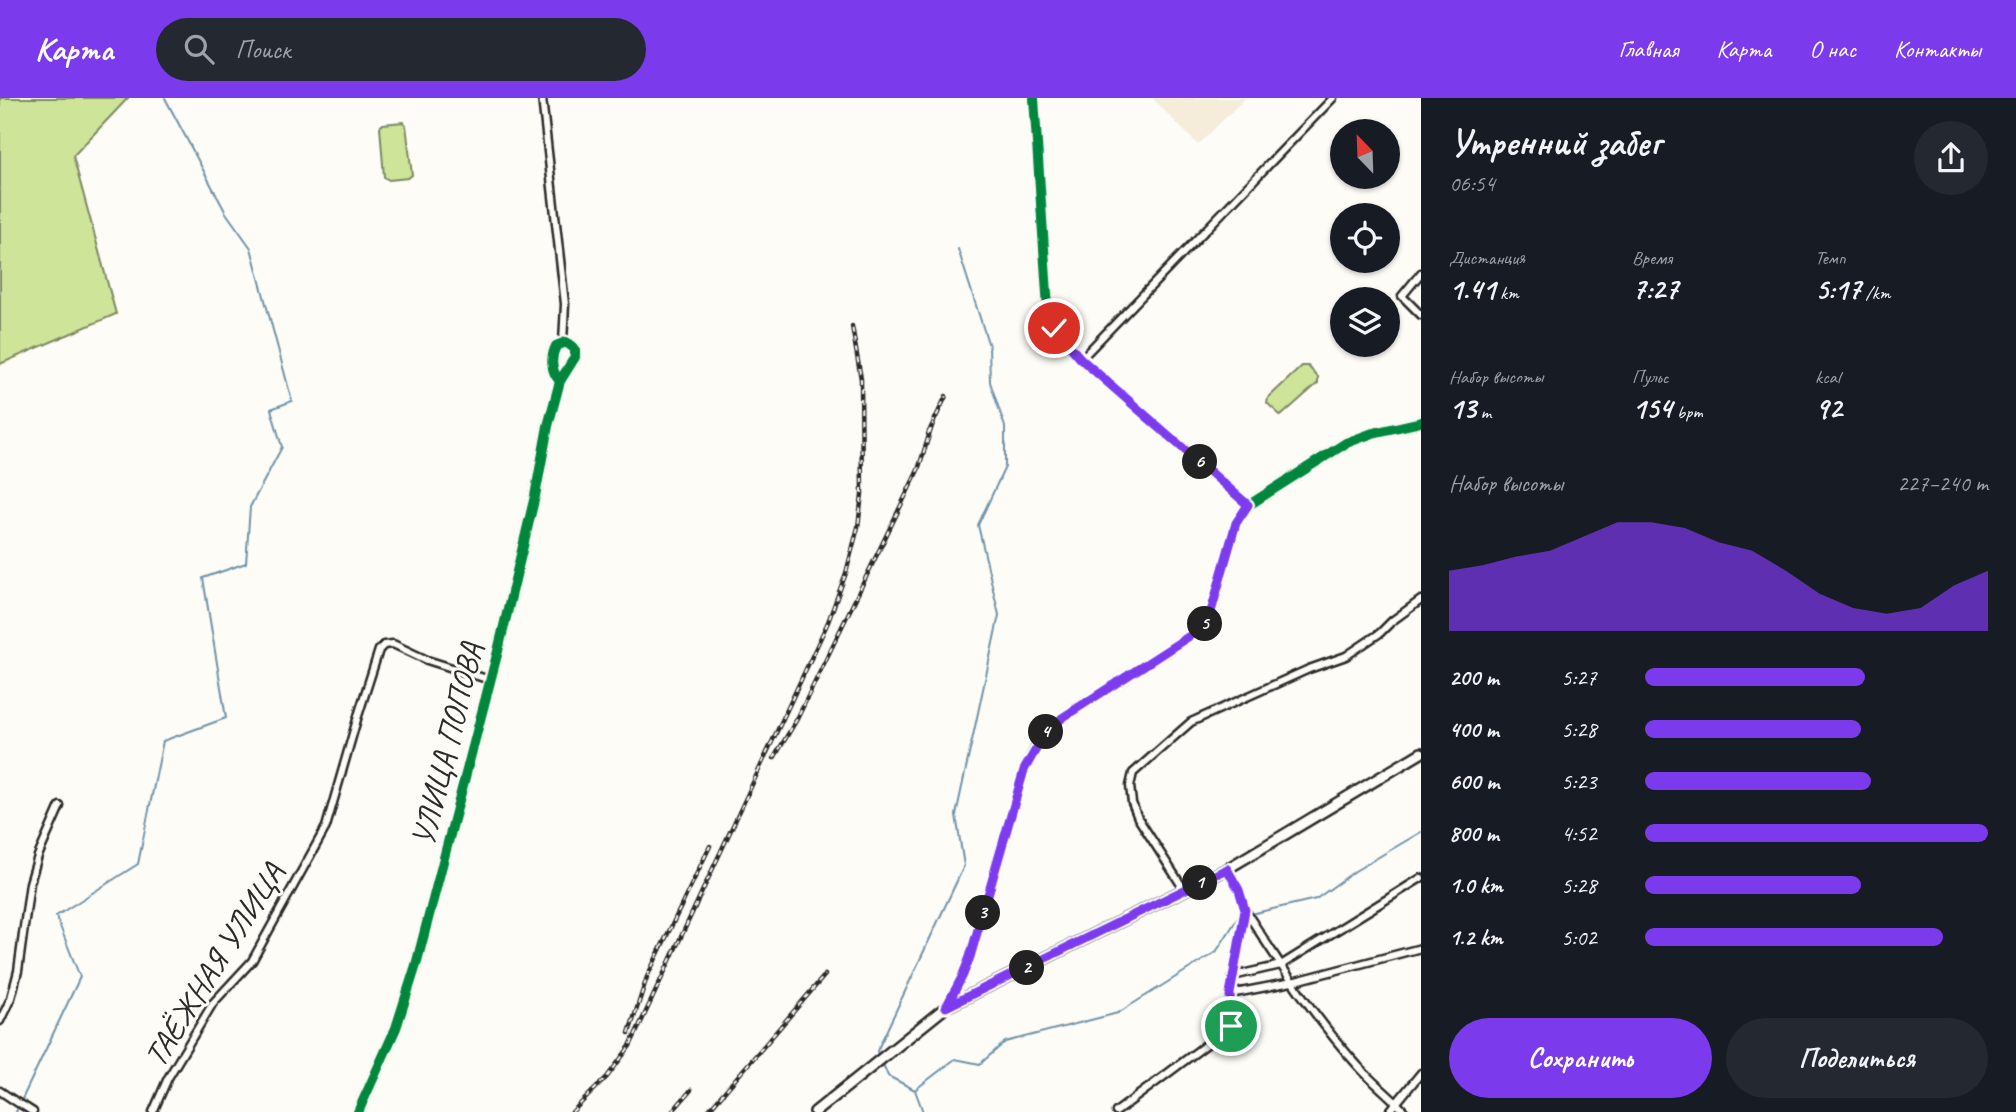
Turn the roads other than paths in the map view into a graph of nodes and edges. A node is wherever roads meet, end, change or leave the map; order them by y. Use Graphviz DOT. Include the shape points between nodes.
graph roads {
  1 [pos="542,98"];
  2 [pos="1034,98"];
  3 [pos="1333,98"];
  4 [pos="1421,273"];
  5 [pos="1421,315"];
  6 [pos="563,342"];
  7 [pos="1081,359"];
  8 [pos="560,382"];
  9 [pos="1421,422"];
  10 [pos="1248,505"];
  11 [pos="1421,600"];
  12 [pos="490,680"];
  13 [pos="1421,753"];
  14 [pos="60,806"];
  15 [pos="1227,869"];
  16 [pos="1421,878"];
  17 [pos="1185,891"];
  18 [pos="1245,910"];
  19 [pos="1421,948"];
  20 [pos="1281,965"];
  21 [pos="1233,976"];
  22 [pos="1292,982"];
  23 [pos="1230,994"];
  24 [pos="946,1007"];
  25 [pos="0,1021"];
  26 [pos="1421,1073"];
  27 [pos="0,1091"];
  28 [pos="1396,1102"];
  29 [pos="33,1112"];
  30 [pos="153,1112"];
  31 [pos="358,1112"];
  32 [pos="815,1112"];
  33 [pos="1116,1112"];
  34 [pos="1389,1112"];
  35 [pos="1405,1112"];
  1 -- 6 [label="street, УЛИЦА ПОПОВА" via="565,304"];
  2 -- 7 [label="street" via="1048,309 1054,328"];
  3 -- 7 [label="street"];
  4 -- 5 [label="street" via="1402,296"];
  6 -- 8 [label="street, УЛИЦА ПОПОВА" via="552,356 552,370"];
  6 -- 8 [label="street, УЛИЦА ПОПОВА" via="571,344 576,353"];
  7 -- 10 [label="street"];
  8 -- 12 [label="street, УЛИЦА ПОПОВА"];
  9 -- 10 [label="street" via="1346,443"];
  10 -- 24 [label="street" via="1236,523 1209,619 1062,718 1037,745 1024,770 970,957"];
  11 -- 17 [label="street" via="1346,656 1191,722 1132,773 1132,803 1138,818"];
  12 -- 30 [label="street, ТАЁЖНАЯ УЛИЦА" via="393,644 384,645 326,827 252,961 213,1003"];
  12 -- 31 [label="street, УЛИЦА ПОПОВА" via="416,965 396,1028"];
  13 -- 15 [label="street"];
  14 -- 25 [label="street" via="30,883 18,971"];
  15 -- 17 [label="street"];
  15 -- 18 [label="street"];
  16 -- 20 [label="street"];
  17 -- 24 [label="street"];
  18 -- 20 [label="street"];
  18 -- 21 [label="street"];
  19 -- 22 [label="street"];
  20 -- 21 [label="street"];
  20 -- 22 [label="street"];
  21 -- 23 [label="street"];
  22 -- 23 [label="street"];
  22 -- 28 [label="street" via="1359,1068"];
  23 -- 33 [label="street" via="1231,1026"];
  24 -- 32 [label="street"];
  26 -- 28 [label="street"];
  27 -- 29 [label="street"];
  28 -- 34 [label="street"];
  28 -- 35 [label="street"];
}
